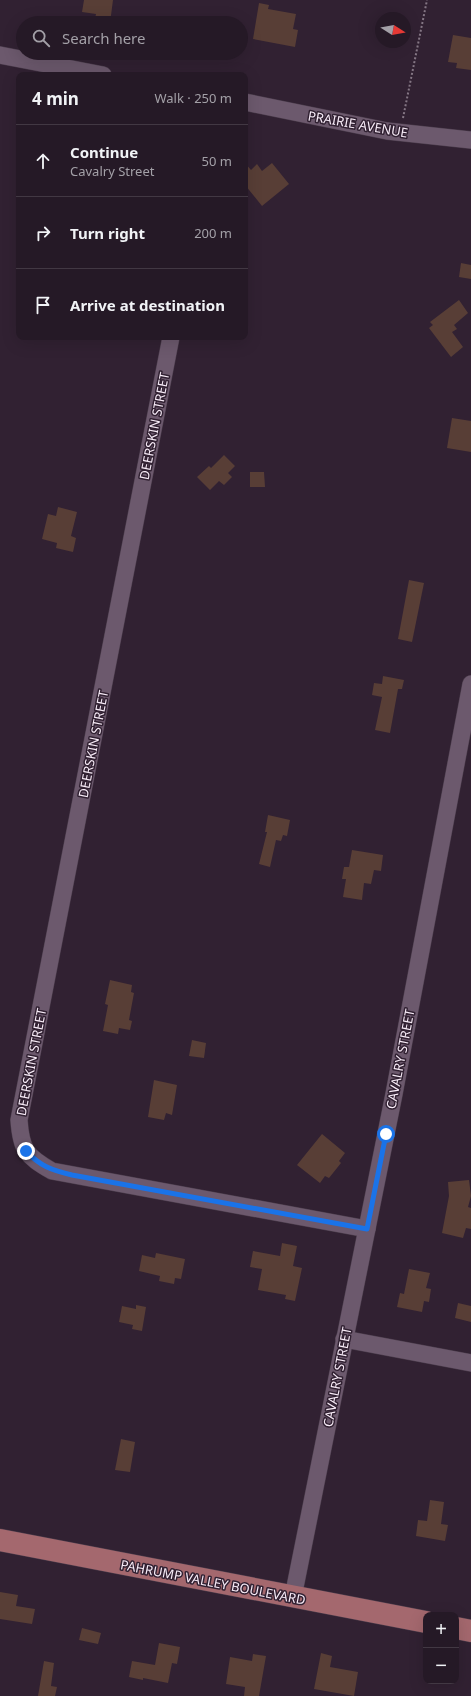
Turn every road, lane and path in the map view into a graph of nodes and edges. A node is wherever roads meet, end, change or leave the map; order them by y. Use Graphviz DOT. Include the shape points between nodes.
graph roads {
  1 [pos="427,0"];
  2 [pos="0,55"];
  3 [pos="16,58"];
  4 [pos="26,60"];
  5 [pos="88,72"];
  6 [pos="248,103"];
  7 [pos="400,133"];
  8 [pos="471,140"];
  9 [pos="170,340"];
  10 [pos="471,684"];
  11 [pos="367,1229"];
  12 [pos="344,1339"];
  13 [pos="471,1363"];
  14 [pos="0,1540"];
  15 [pos="293,1597"];
  16 [pos="423,1621"];
  17 [pos="459,1629"];
  18 [pos="471,1631"];
  1 -- 7 [label="path"];
  2 -- 3 [label="street"];
  4 -- 5 [label="street"];
  6 -- 7 [label="street, PRAIRIE AVENUE"];
  7 -- 8 [label="street, PRAIRIE AVENUE"];
  9 -- 11 [label="street, DEERSKIN STREET" via="19,1120 21,1140 26,1151 36,1162 52,1171"];
  10 -- 11 [label="street, CAVALRY STREET"];
  11 -- 12 [label="street, CAVALRY STREET"];
  12 -- 13 [label="street"];
  12 -- 15 [label="street, CAVALRY STREET"];
  14 -- 15 [label="main road, PAHRUMP VALLEY BOULEVARD"];
  15 -- 16 [label="main road, PAHRUMP VALLEY BOULEVARD"];
  17 -- 18 [label="main road"];
}
